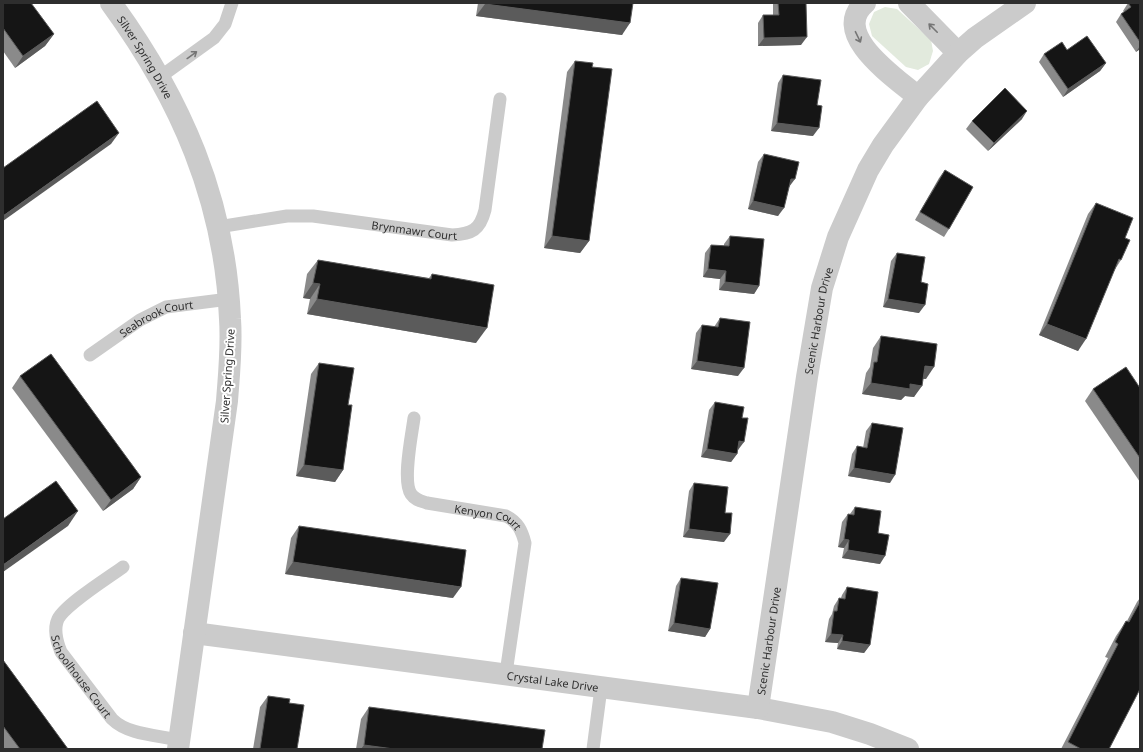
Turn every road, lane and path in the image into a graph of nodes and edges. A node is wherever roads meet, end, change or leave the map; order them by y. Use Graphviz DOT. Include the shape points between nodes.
graph roads {
  1 [pos="111,3"];
  2 [pos="232,3"];
  3 [pos="865,3"];
  4 [pos="909,3"];
  5 [pos="1025,3"];
  6 [pos="958,53"];
  7 [pos="160,77"];
  8 [pos="918,97"];
  9 [pos="500,99"];
  10 [pos="218,227"];
  11 [pos="229,299"];
  12 [pos="90,355"];
  13 [pos="414,418"];
  14 [pos="123,567"];
  15 [pos="194,633"];
  16 [pos="506,673"];
  17 [pos="602,688"];
  18 [pos="758,708"];
  19 [pos="178,744"];
  20 [pos="593,749"];
  21 [pos="908,749"];
  1 -- 7 [label="street, Silver Spring Drive"];
  7 -- 2 [label="lane, one-way" via="214,38 225,24"];
  3 -- 8 [label="street, one-way" via="859,8 855,18 854,27 858,39 886,70"];
  6 -- 4 [label="street, one-way"];
  5 -- 6 [label="street, Scenic Harbour Drive"];
  6 -- 8 [label="street, Scenic Harbour Drive"];
  7 -- 10 [label="street, Silver Spring Drive" via="204,172"];
  8 -- 18 [label="street, Scenic Harbour Drive" via="868,170 838,237 822,288"];
  9 -- 10 [label="lane, Brynmawr Court" via="486,210 482,222 474,231 464,235 452,235 313,216 287,216"];
  10 -- 11 [label="street, Silver Spring Drive" via="224,251"];
  11 -- 12 [label="lane, Seabrook Court" via="166,307 140,320"];
  11 -- 15 [label="street, Silver Spring Drive" via="230,355 227,401"];
  13 -- 16 [label="lane, Kenyon Court" via="407,484 410,493 417,500 427,503 506,516 514,520 522,531 525,543"];
  14 -- 19 [label="lane, Schoolhouse Court" via="65,610 58,620 56,642 119,726"];
  15 -- 16 [label="street, Crystal Lake Drive"];
  15 -- 19 [label="street, Silver Spring Drive"];
  16 -- 17 [label="street, Crystal Lake Drive"];
  17 -- 18 [label="street, Crystal Lake Drive"];
  17 -- 20 [label="lane"];
  18 -- 21 [label="street, Crystal Lake Drive" via="832,722"];
}
